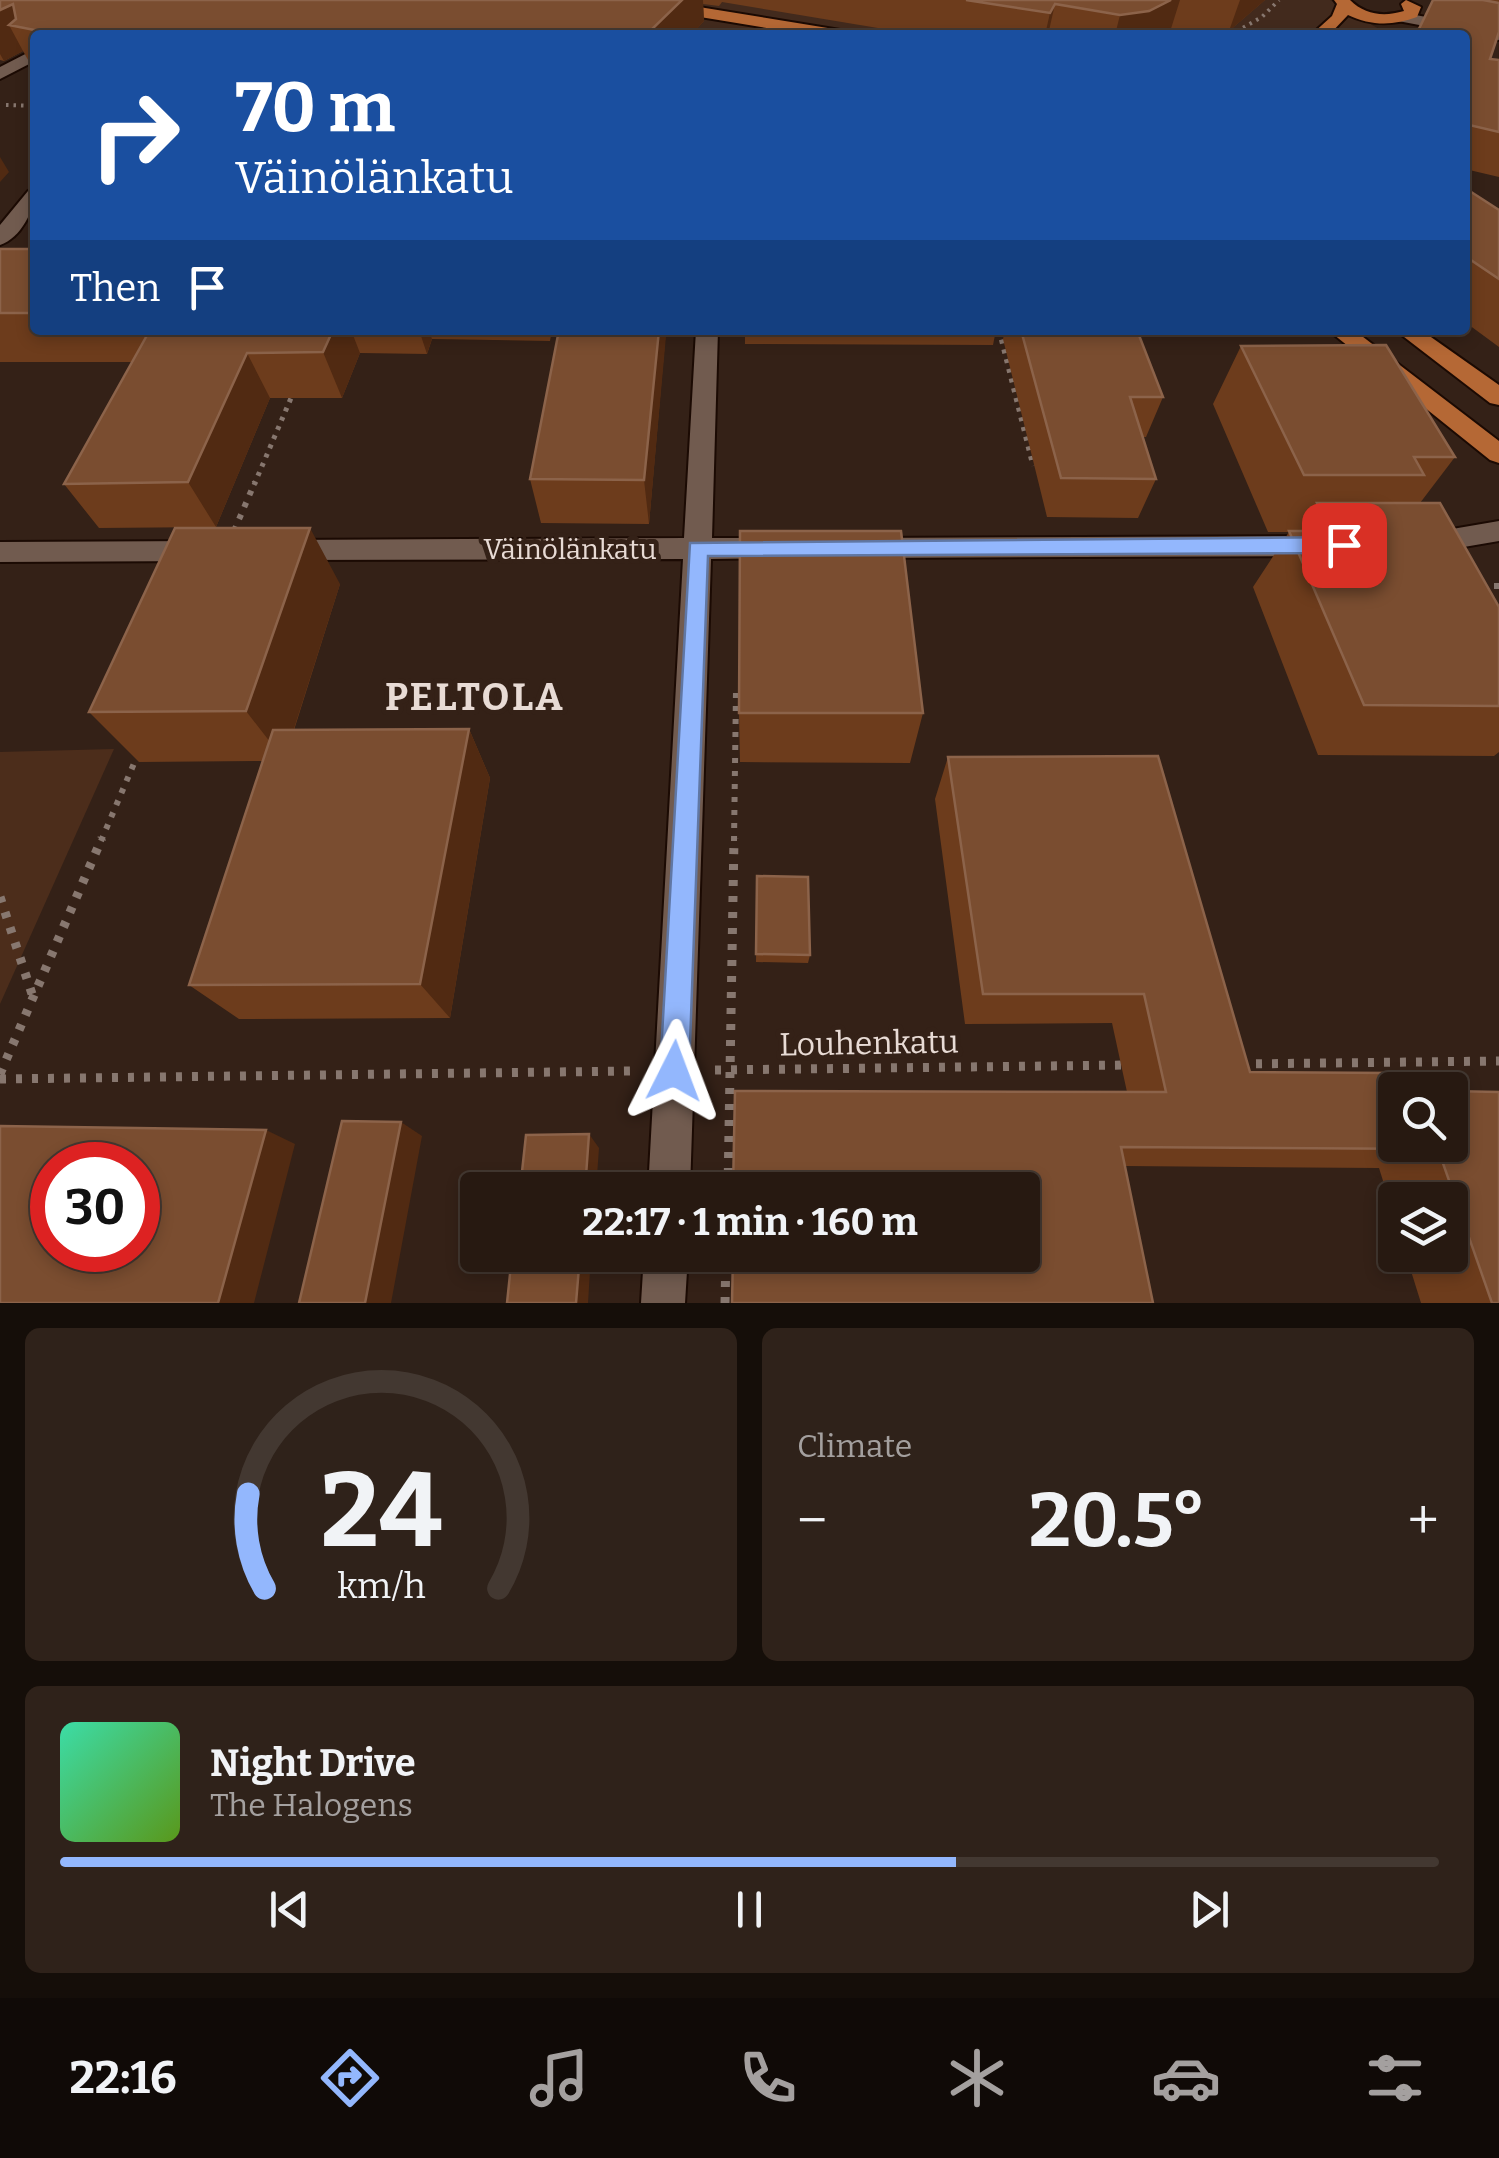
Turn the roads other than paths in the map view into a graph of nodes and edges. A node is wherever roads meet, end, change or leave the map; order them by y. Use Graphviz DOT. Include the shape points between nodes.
graph roads {
  1 [pos="627,0"];
  2 [pos="1343,3"];
  3 [pos="1406,8"];
  4 [pos="1499,23"];
  5 [pos="810,30"];
  6 [pos="1325,30"];
  7 [pos="1374,30"];
  8 [pos="1499,36"];
  9 [pos="30,57"];
  10 [pos="0,74"];
  11 [pos="30,201"];
  12 [pos="0,239"];
  13 [pos="707,335"];
  14 [pos="1346,335"];
  15 [pos="1413,335"];
  16 [pos="1499,397"];
  17 [pos="1499,454"];
  18 [pos="1499,531"];
  19 [pos="1344,545"];
  20 [pos="1400,545"];
  21 [pos="698,548"];
  22 [pos="798,548"];
  23 [pos="838,548"];
  24 [pos="261,550"];
  25 [pos="226,551"];
  26 [pos="0,552"];
  27 [pos="670,1172"];
  28 [pos="665,1272"];
  29 [pos="663,1303"];
  1 -- 5 [label="main road"];
  2 -- 3 [label="main road" via="1364,16"];
  2 -- 6 [label="main road" via="1340,18"];
  3 -- 4 [label="street"];
  3 -- 7 [label="main road"];
  3 -- 8 [label="street"];
  9 -- 10 [label="street"];
  11 -- 12 [label="street"];
  13 -- 21 [label="street"];
  14 -- 17 [label="main road"];
  15 -- 16 [label="main road"];
  18 -- 20 [label="street"];
  19 -- 23 [label="street"];
  21 -- 22 [label="street, Väinölänkatu"];
  21 -- 24 [label="street, Väinölänkatu"];
  21 -- 27 [label="street"];
  25 -- 26 [label="street"];
  28 -- 29 [label="street"];
}
